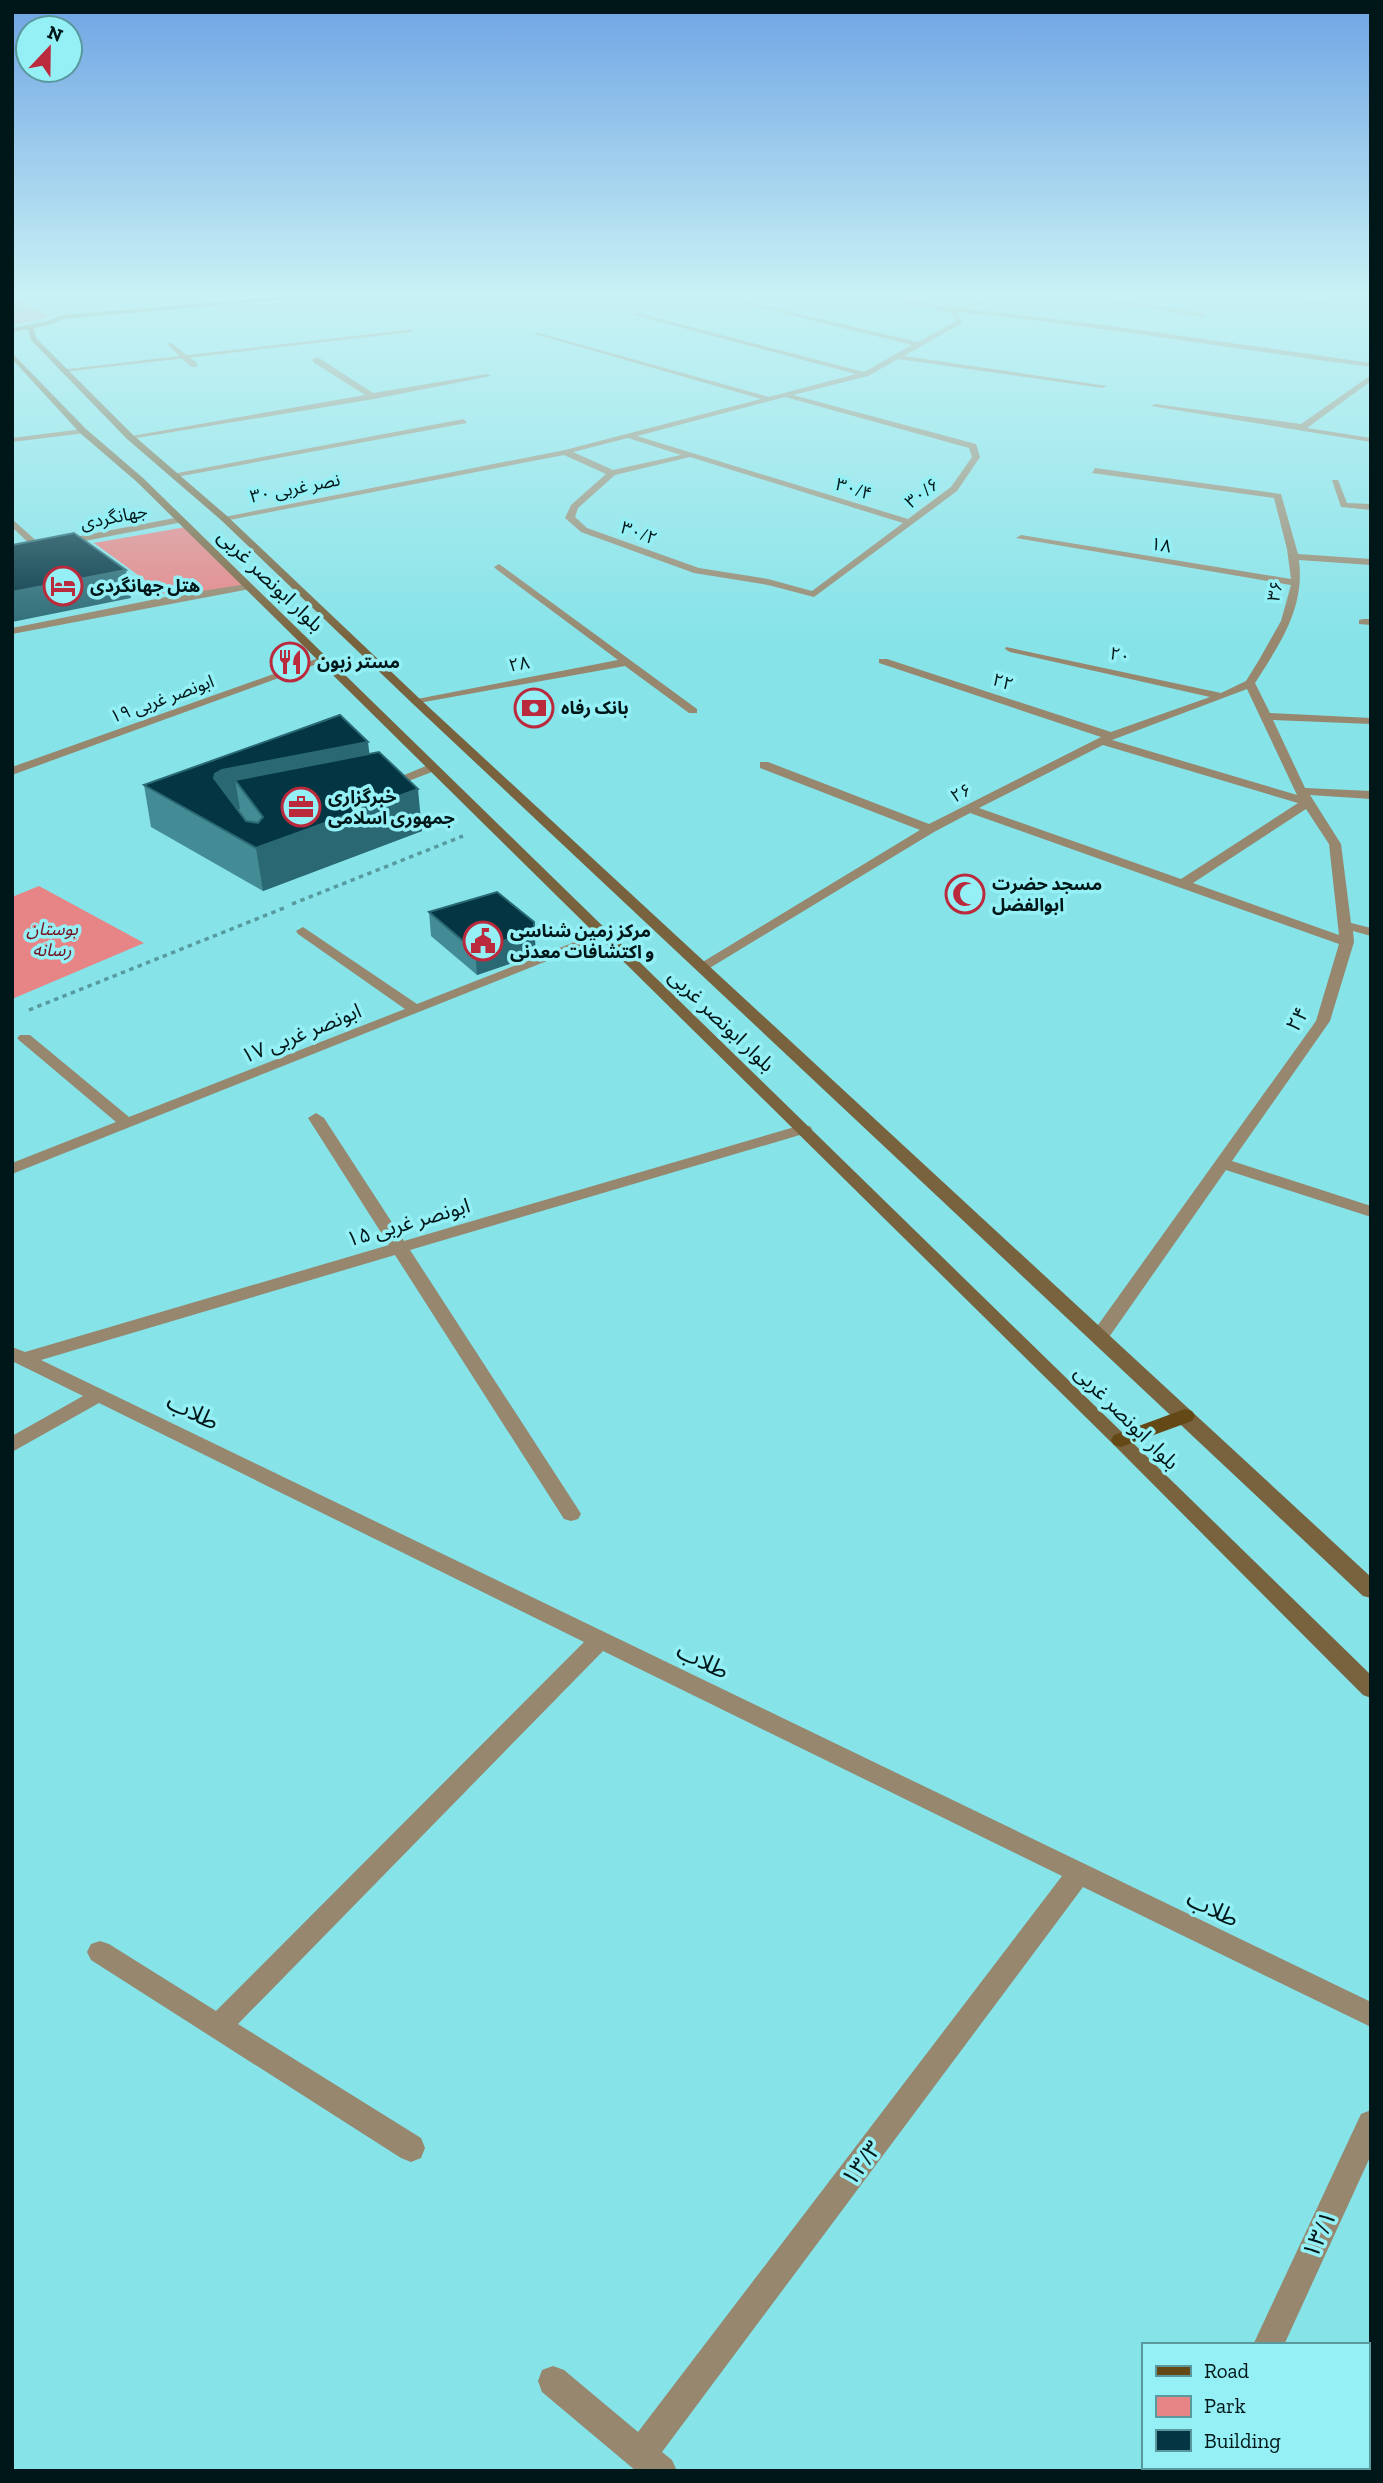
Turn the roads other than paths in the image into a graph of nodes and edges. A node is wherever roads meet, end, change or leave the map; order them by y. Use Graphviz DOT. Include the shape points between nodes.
graph roads {
  1 [pos="62,409"];
  2 [pos="102,409"];
  3 [pos="302,409"];
  4 [pos="731,409"];
  5 [pos="836,409"];
  6 [pos="1174,409"];
  7 [pos="1328,409"];
  8 [pos="464,421"];
  9 [pos="1302,428"];
  10 [pos="83,431"];
  11 [pos="629,436"];
  12 [pos="130,437"];
  13 [pos="12,440"];
  14 [pos="1371,440"];
  15 [pos="565,452"];
  16 [pos="690,455"];
  17 [pos="1095,471"];
  18 [pos="612,473"];
  19 [pos="176,474"];
  20 [pos="1335,482"];
  21 [pos="1371,507"];
  22 [pos="224,518"];
  23 [pos="180,520"];
  24 [pos="12,522"];
  25 [pos="909,522"];
  26 [pos="1021,538"];
  27 [pos="38,547"];
  28 [pos="12,552"];
  29 [pos="1293,557"];
  30 [pos="1371,562"];
  31 [pos="499,567"];
  32 [pos="1296,583"];
  33 [pos="247,587"];
  34 [pos="814,594"];
  35 [pos="12,631"];
  36 [pos="1010,649"];
  37 [pos="323,660"];
  38 [pos="883,661"];
  39 [pos="627,662"];
  40 [pos="1250,683"];
  41 [pos="1223,696"];
  42 [pos="417,702"];
  43 [pos="693,711"];
  44 [pos="1266,716"];
  45 [pos="1371,721"];
  46 [pos="1107,738"];
  47 [pos="764,765"];
  48 [pos="433,767"];
  49 [pos="12,771"];
  50 [pos="364,790"];
  51 [pos="1371,795"];
  52 [pos="1305,796"];
  53 [pos="970,809"];
  54 [pos="930,829"];
  55 [pos="1183,884"];
  56 [pos="1345,925"];
  57 [pos="303,931"];
  58 [pos="1371,932"];
  59 [pos="605,935"];
  60 [pos="1347,942"];
  61 [pos="703,966"];
  62 [pos="416,1010"];
  63 [pos="25,1038"];
  64 [pos="316,1118"];
  65 [pos="128,1124"];
  66 [pos="804,1129"];
  67 [pos="1222,1163"];
  68 [pos="12,1169"];
  69 [pos="1371,1212"];
  70 [pos="400,1248"];
  71 [pos="1100,1336"];
  72 [pos="19,1356"];
  73 [pos="99,1395"];
  74 [pos="1185,1416"];
  75 [pos="1121,1440"];
  76 [pos="12,1445"];
  77 [pos="571,1514"];
  78 [pos="1371,1590"];
  79 [pos="601,1639"];
  80 [pos="1371,1689"];
  81 [pos="1080,1872"];
  82 [pos="100,1952"];
  83 [pos="1371,2015"];
  84 [pos="218,2027"];
  85 [pos="1371,2123"];
  86 [pos="411,2148"];
  87 [pos="1269,2343"];
  88 [pos="553,2381"];
  89 [pos="651,2462"];
  1 -- 10 [label="main road, بلوار ابونصر غربی"];
  2 -- 12 [label="main road, بلوار ابونصر غربی"];
  3 -- 12 [label="street"];
  4 -- 11 [label="street, نصر غربی ۳۰"];
  5 -- 25 [label="street, ۳۰/۶" via="973,446 976,457 954,488"];
  6 -- 9 [label="street"];
  7 -- 9 [label="street"];
  8 -- 19 [label="street"];
  9 -- 14 [label="street"];
  10 -- 13 [label="street"];
  10 -- 23 [label="main road, بلوار ابونصر غربی"];
  11 -- 15 [label="street, نصر غربی ۳۰"];
  11 -- 16 [label="street, ۳۰/۴"];
  12 -- 19 [label="main road, بلوار ابونصر غربی"];
  15 -- 18 [label="street"];
  15 -- 22 [label="street, نصر غربی ۳۰"];
  16 -- 18 [label="street"];
  16 -- 25 [label="street, ۳۰/۴"];
  17 -- 29 [label="street, ۳۶" via="1278,496"];
  18 -- 34 [label="street, ۳۰/۲" via="574,507 570,519 584,530 697,571"];
  19 -- 22 [label="main road, بلوار ابونصر غربی"];
  20 -- 21 [label="street" via="1344,505"];
  22 -- 42 [label="main road, بلوار ابونصر غربی"];
  23 -- 27 [label="street, جهانگردی"];
  23 -- 33 [label="main road, بلوار ابونصر غربی"];
  24 -- 27 [label="street"];
  25 -- 34 [label="street, ۳۰/۶"];
  26 -- 32 [label="street, ۱۸"];
  27 -- 28 [label="street, جهانگردی"];
  29 -- 30 [label="street"];
  29 -- 32 [label="street, ۳۶"];
  31 -- 39 [label="street"];
  32 -- 40 [label="street, ۳۶" via="1284,628"];
  33 -- 35 [label="street"];
  33 -- 37 [label="main road, بلوار ابونصر غربی"];
  36 -- 41 [label="street, ۲۰"];
  37 -- 48 [label="main road, بلوار ابونصر غربی"];
  37 -- 49 [label="street, ابونصر غربی ۱۹"];
  38 -- 46 [label="street, ۲۲"];
  39 -- 42 [label="street, ۲۸"];
  39 -- 43 [label="street"];
  40 -- 41 [label="street, ۲۶"];
  40 -- 44 [label="street, ۲۴"];
  41 -- 46 [label="street, ۲۶"];
  42 -- 61 [label="main road, بلوار ابونصر غربی"];
  44 -- 45 [label="street"];
  44 -- 52 [label="street, ۲۴"];
  46 -- 52 [label="street, ۲۲"];
  46 -- 53 [label="street, ۲۶"];
  47 -- 54 [label="street"];
  48 -- 50 [label="street"];
  48 -- 59 [label="main road, بلوار ابونصر غربی"];
  51 -- 52 [label="street, ۲۲"];
  52 -- 55 [label="street"];
  52 -- 56 [label="street, ۲۴" via="1335,844"];
  53 -- 54 [label="street, ۲۶"];
  53 -- 55 [label="street"];
  54 -- 61 [label="street, ۲۶"];
  55 -- 60 [label="street"];
  56 -- 58 [label="street"];
  56 -- 60 [label="street, ۲۴"];
  57 -- 62 [label="street"];
  59 -- 62 [label="street, ابونصر غربی ۱۷"];
  59 -- 66 [label="main road, بلوار ابونصر غربی"];
  60 -- 67 [label="street, ۲۴" via="1323,1021"];
  61 -- 71 [label="main road, بلوار ابونصر غربی"];
  62 -- 65 [label="street, ابونصر غربی ۱۷"];
  63 -- 65 [label="street"];
  64 -- 70 [label="street"];
  65 -- 68 [label="street, ابونصر غربی ۱۷"];
  66 -- 70 [label="street, ابونصر غربی ۱۵"];
  66 -- 75 [label="main road, بلوار ابونصر غربی"];
  67 -- 69 [label="street"];
  67 -- 71 [label="street, ۲۴"];
  70 -- 72 [label="street, ابونصر غربی ۱۵"];
  70 -- 77 [label="street"];
  71 -- 74 [label="main road, بلوار ابونصر غربی"];
  72 -- 73 [label="street, طلاب"];
  73 -- 76 [label="street"];
  73 -- 79 [label="street, طلاب"];
  74 -- 75 [label="main road"];
  74 -- 78 [label="main road, بلوار ابونصر غربی"];
  75 -- 80 [label="main road, بلوار ابونصر غربی"];
  79 -- 81 [label="street, طلاب"];
  79 -- 84 [label="street"];
  81 -- 83 [label="street, طلاب"];
  81 -- 89 [label="street, ۱۳/۳"];
  82 -- 84 [label="street"];
  84 -- 86 [label="street"];
  85 -- 87 [label="street, ۱۳/۱"];
  88 -- 89 [label="street"];
}
